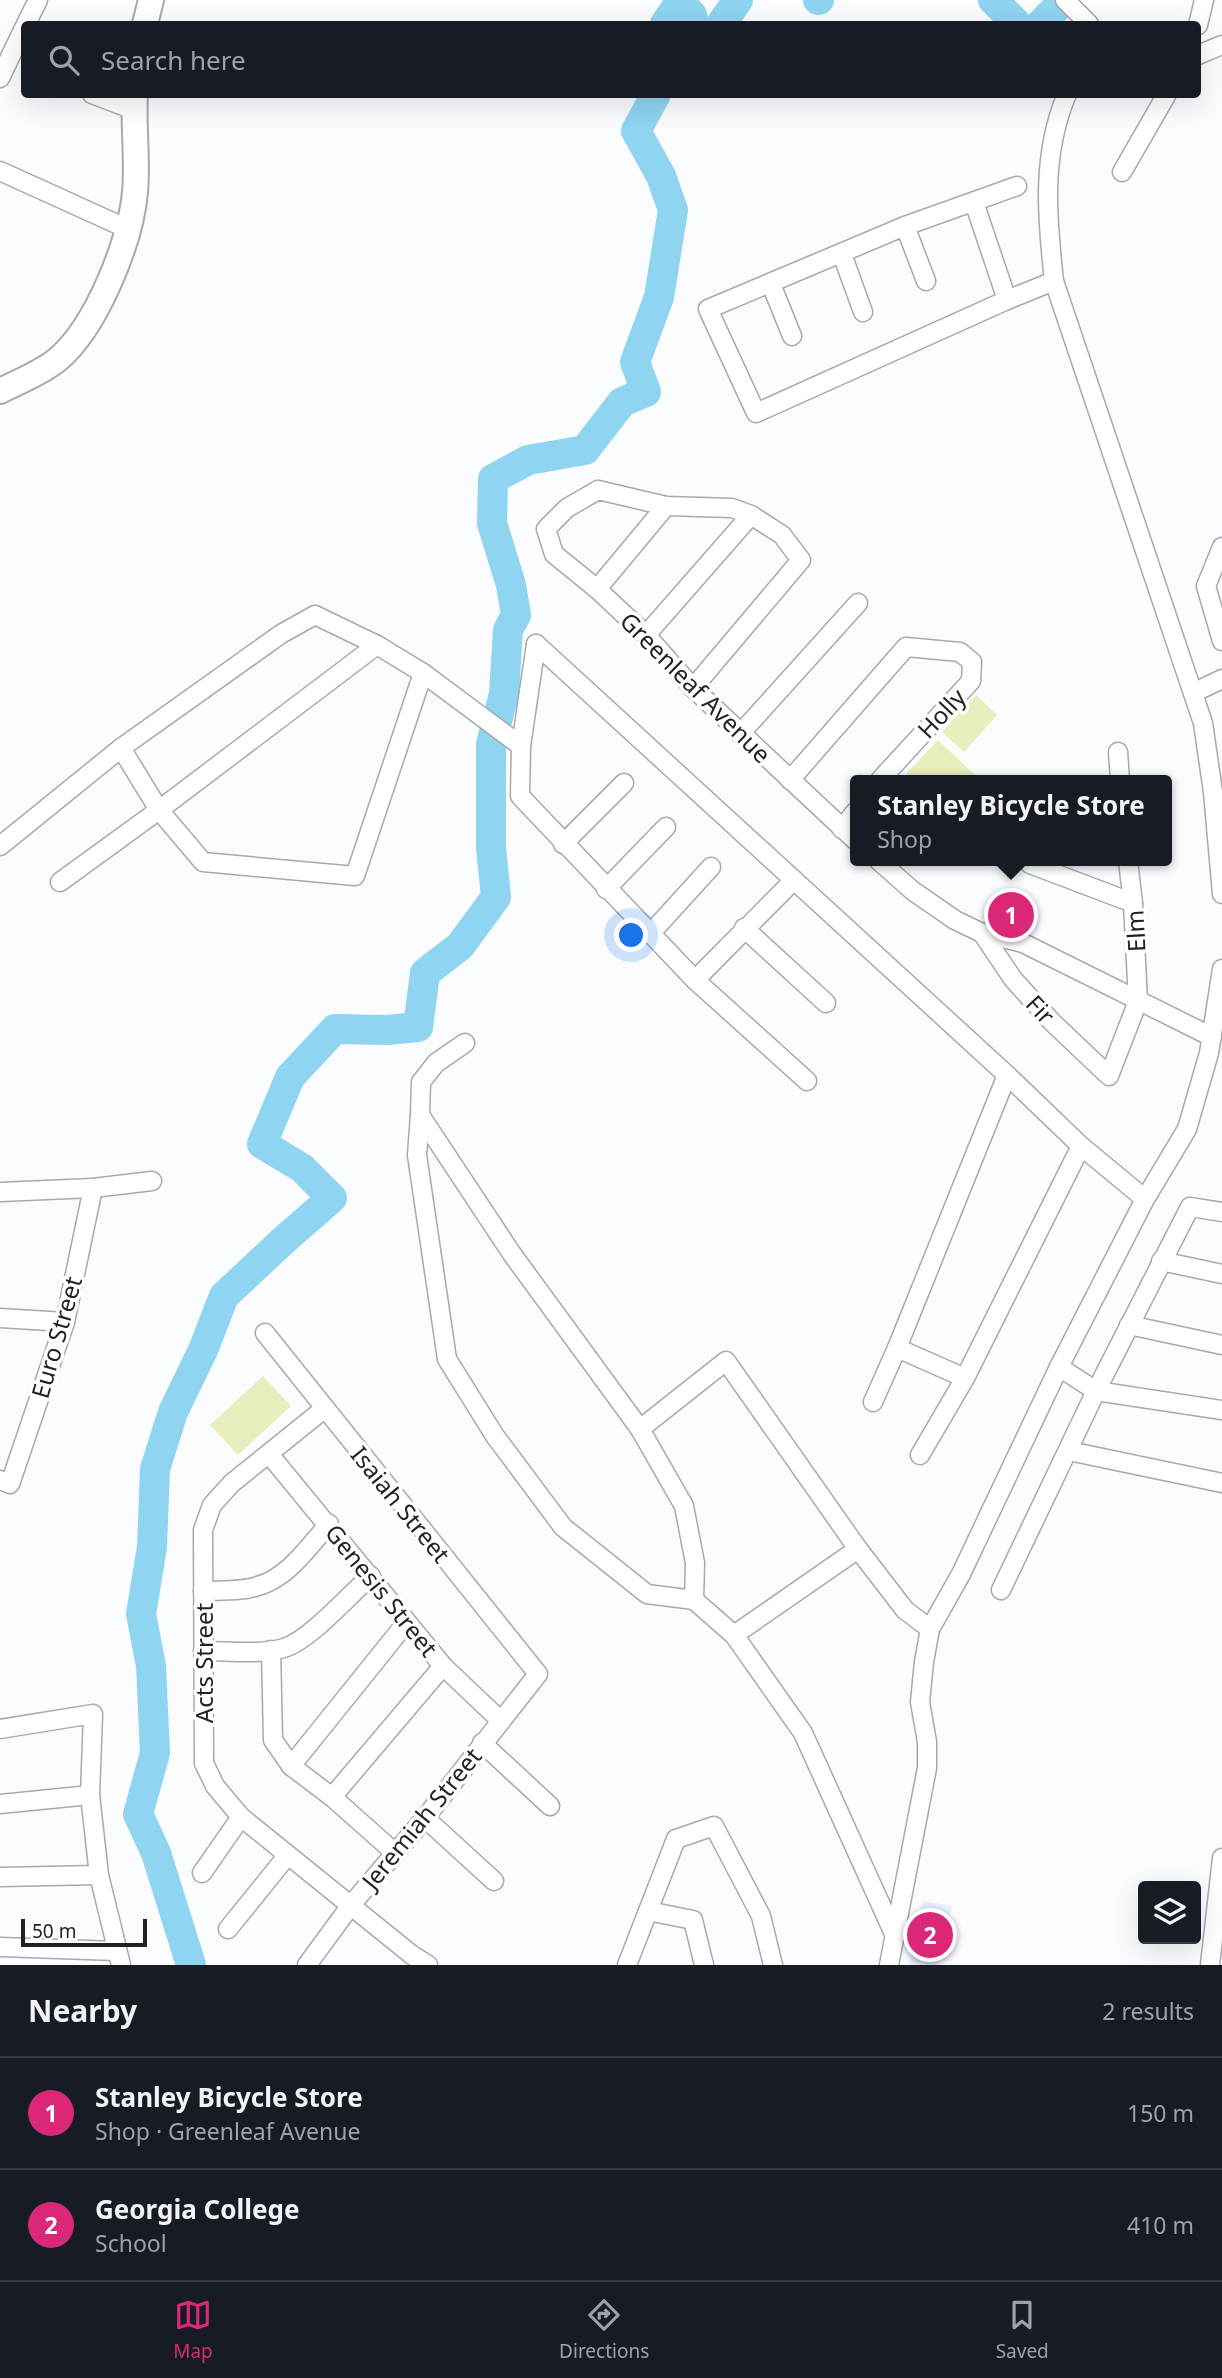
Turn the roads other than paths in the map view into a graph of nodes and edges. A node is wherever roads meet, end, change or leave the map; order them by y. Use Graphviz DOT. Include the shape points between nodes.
graph roads {
  1 [pos="38,0"];
  2 [pos="151,0"];
  3 [pos="1204,0"];
  4 [pos="1070,4"];
  5 [pos="28,21"];
  6 [pos="146,21"];
  7 [pos="1086,21"];
  8 [pos="1199,21"];
  9 [pos="21,39"];
  10 [pos="1222,45"];
  11 [pos="1201,54"];
  12 [pos="11,70"];
  13 [pos="114,98"];
  14 [pos="1065,98"];
  15 [pos="1165,98"];
  16 [pos="135,102"];
  17 [pos="0,171"];
  18 [pos="1122,172"];
  19 [pos="1017,186"];
  20 [pos="974,202"];
  21 [pos="905,226"];
  22 [pos="130,230"];
  23 [pos="842,254"];
  24 [pos="926,281"];
  25 [pos="1054,281"];
  26 [pos="771,284"];
  27 [pos="1007,300"];
  28 [pos="863,312"];
  29 [pos="792,336"];
  30 [pos="0,391"];
  31 [pos="666,506"];
  32 [pos="751,515"];
  33 [pos="1222,547"];
  34 [pos="1214,584"];
  35 [pos="597,589"];
  36 [pos="858,603"];
  37 [pos="646,635"];
  38 [pos="1222,641"];
  39 [pos="377,645"];
  40 [pos="424,673"];
  41 [pos="1222,679"];
  42 [pos="693,688"];
  43 [pos="1193,693"];
  44 [pos="740,734"];
  45 [pos="516,742"];
  46 [pos="121,748"];
  47 [pos="1118,752"];
  48 [pos="891,775"];
  49 [pos="1120,775"];
  50 [pos="790,780"];
  51 [pos="624,783"];
  52 [pos="159,810"];
  53 [pos="666,827"];
  54 [pos="848,834"];
  55 [pos="563,844"];
  56 [pos="0,846"];
  57 [pos="885,866"];
  58 [pos="1035,866"];
  59 [pos="1129,866"];
  60 [pos="711,867"];
  61 [pos="794,880"];
  62 [pos="60,882"];
  63 [pos="606,889"];
  64 [pos="1222,894"];
  65 [pos="1133,904"];
  66 [pos="744,928"];
  67 [pos="982,933"];
  68 [pos="650,934"];
  69 [pos="1222,969"];
  70 [pos="695,980"];
  71 [pos="1138,1001"];
  72 [pos="826,1003"];
  73 [pos="1212,1037"];
  74 [pos="465,1043"];
  75 [pos="1007,1075"];
  76 [pos="807,1081"];
  77 [pos="420,1115"];
  78 [pos="1081,1146"];
  79 [pos="152,1181"];
  80 [pos="93,1188"];
  81 [pos="0,1192"];
  82 [pos="1145,1199"];
  83 [pos="1222,1212"];
  84 [pos="1161,1261"];
  85 [pos="1222,1274"];
  86 [pos="0,1318"];
  87 [pos="65,1322"];
  88 [pos="1129,1325"];
  89 [pos="265,1333"];
  90 [pos="1222,1345"];
  91 [pos="897,1348"];
  92 [pos="1059,1367"];
  93 [pos="965,1378"];
  94 [pos="1096,1391"];
  95 [pos="873,1402"];
  96 [pos="324,1409"];
  97 [pos="1222,1410"];
  98 [pos="640,1429"];
  99 [pos="1069,1451"];
  100 [pos="269,1454"];
  101 [pos="920,1455"];
  102 [pos="5,1482"];
  103 [pos="1222,1483"];
  104 [pos="329,1524"];
  105 [pos="858,1549"];
  106 [pos="371,1576"];
  107 [pos="1001,1590"];
  108 [pos="203,1591"];
  109 [pos="694,1600"];
  110 [pos="406,1623"];
  111 [pos="930,1629"];
  112 [pos="734,1635"];
  113 [pos="271,1650"];
  114 [pos="203,1651"];
  115 [pos="443,1666"];
  116 [pos="538,1674"];
  117 [pos="501,1721"];
  118 [pos="0,1729"];
  119 [pos="482,1743"];
  120 [pos="291,1766"];
  121 [pos="90,1795"];
  122 [pos="332,1797"];
  123 [pos="0,1804"];
  124 [pos="550,1806"];
  125 [pos="241,1817"];
  126 [pos="425,1818"];
  127 [pos="394,1852"];
  128 [pos="288,1856"];
  129 [pos="1222,1858"];
  130 [pos="202,1873"];
  131 [pos="99,1875"];
  132 [pos="0,1877"];
  133 [pos="494,1881"];
  134 [pos="351,1905"];
  135 [pos="648,1911"];
  136 [pos="228,1929"];
  137 [pos="895,1936"];
  138 [pos="0,1947"];
  139 [pos="119,1958"];
  140 [pos="408,1960"];
  141 [pos="307,1965"];
  142 [pos="428,1965"];
  143 [pos="627,1965"];
  144 [pos="704,1965"];
  145 [pos="773,1965"];
  146 [pos="889,1965"];
  147 [pos="1210,1965"];
  1 -- 5 [label="street"];
  2 -- 6 [label="main road"];
  3 -- 8 [label="street"];
  4 -- 7 [label="street"];
  9 -- 12 [label="street"];
  10 -- 11 [label="street"];
  13 -- 16 [label="street"];
  14 -- 25 [label="street" via="1050,153 1046,213"];
  15 -- 18 [label="street"];
  16 -- 22 [label="main road" via="136,190"];
  17 -- 22 [label="street"];
  19 -- 20 [label="street"];
  20 -- 21 [label="street"];
  20 -- 27 [label="street"];
  21 -- 23 [label="street"];
  21 -- 24 [label="street"];
  22 -- 30 [label="main road" via="84,329 57,360"];
  23 -- 26 [label="street"];
  23 -- 28 [label="street"];
  25 -- 27 [label="street"];
  25 -- 43 [label="street"];
  26 -- 27 [label="street" via="708,309 756,413"];
  26 -- 29 [label="street"];
  31 -- 32 [label="street" via="732,508"];
  31 -- 35 [label="street"];
  31 -- 35 [label="street, Greenleaf Avenue" via="598,490 568,508 546,529 554,554"];
  32 -- 37 [label="street"];
  32 -- 42 [label="street" via="782,535 801,560"];
  33 -- 34 [label="street"];
  34 -- 38 [label="street"];
  35 -- 37 [label="street, Greenleaf Avenue"];
  36 -- 44 [label="street"];
  37 -- 42 [label="street, Greenleaf Avenue"];
  39 -- 40 [label="street"];
  39 -- 46 [label="street" via="315,615 281,634"];
  39 -- 52 [label="street"];
  40 -- 45 [label="street"];
  40 -- 52 [label="street" via="355,876 203,862"];
  41 -- 43 [label="street"];
  42 -- 44 [label="street, Greenleaf Avenue"];
  43 -- 64 [label="street" via="1209,764"];
  44 -- 50 [label="street, Greenleaf Avenue"];
  45 -- 55 [label="street" via="520,796"];
  45 -- 61 [label="street" via="536,644"];
  46 -- 52 [label="street"];
  46 -- 56 [label="street"];
  47 -- 49 [label="street"];
  48 -- 50 [label="street, Holly" via="971,681 972,662 960,652 906,648"];
  50 -- 54 [label="street, Greenleaf Avenue"];
  51 -- 55 [label="street"];
  52 -- 62 [label="street"];
  53 -- 63 [label="street"];
  55 -- 63 [label="street"];
  57 -- 67 [label="street" via="954,920"];
  58 -- 65 [label="street"];
  59 -- 65 [label="street, Elm"];
  60 -- 68 [label="street"];
  61 -- 66 [label="street"];
  61 -- 75 [label="street"];
  63 -- 68 [label="street"];
  65 -- 71 [label="street, Elm"];
  66 -- 70 [label="street"];
  66 -- 72 [label="street"];
  67 -- 71 [label="street" via="1023,943"];
  67 -- 71 [label="street, Fir" via="1013,979 1109,1076"];
  68 -- 70 [label="street"];
  69 -- 73 [label="street"];
  70 -- 76 [label="street"];
  71 -- 73 [label="street"];
  73 -- 82 [label="street" via="1187,1129"];
  74 -- 77 [label="street" via="436,1063 421,1082"];
  75 -- 78 [label="street"];
  75 -- 91 [label="street"];
  77 -- 98 [label="street" via="512,1254"];
  77 -- 109 [label="street" via="417,1155 447,1359 495,1436 563,1527 647,1594"];
  78 -- 82 [label="street"];
  78 -- 93 [label="street"];
  79 -- 80 [label="street"];
  80 -- 81 [label="street"];
  80 -- 87 [label="street, Euro Street"];
  82 -- 92 [label="street"];
  83 -- 84 [label="street" via="1190,1207"];
  84 -- 85 [label="street"];
  84 -- 88 [label="street"];
  86 -- 87 [label="street"];
  87 -- 102 [label="street, Euro Street"];
  88 -- 90 [label="street"];
  88 -- 94 [label="street"];
  89 -- 96 [label="street, Isaiah Street"];
  91 -- 93 [label="street"];
  91 -- 95 [label="street"];
  92 -- 94 [label="street"];
  92 -- 111 [label="street" via="961,1574"];
  93 -- 101 [label="street"];
  94 -- 97 [label="street"];
  94 -- 99 [label="street"];
  96 -- 100 [label="street, Acts Street"];
  96 -- 116 [label="street, Isaiah Street"];
  98 -- 105 [label="street" via="726,1361"];
  98 -- 109 [label="street" via="684,1506 695,1563"];
  99 -- 103 [label="street"];
  99 -- 107 [label="street"];
  100 -- 104 [label="street, Genesis Street"];
  100 -- 108 [label="street, Acts Street" via="212,1505 203,1530"];
  104 -- 106 [label="street, Genesis Street"];
  104 -- 108 [label="street" via="283,1574 260,1586"];
  105 -- 111 [label="street" via="905,1610"];
  105 -- 112 [label="street"];
  106 -- 110 [label="street, Genesis Street"];
  106 -- 113 [label="street" via="306,1636"];
  108 -- 114 [label="street, Acts Street"];
  109 -- 112 [label="street"];
  110 -- 115 [label="street, Genesis Street"];
  110 -- 120 [label="street"];
  111 -- 137 [label="street" via="920,1702 927,1768"];
  112 -- 137 [label="street" via="803,1732"];
  113 -- 114 [label="street"];
  113 -- 120 [label="street" via="272,1740"];
  114 -- 125 [label="street, Acts Street" via="204,1763 215,1786"];
  115 -- 117 [label="street, Genesis Street"];
  115 -- 122 [label="street"];
  116 -- 117 [label="street, Jeremiah Street"];
  117 -- 119 [label="street, Jeremiah Street"];
  118 -- 121 [label="street" via="93,1714"];
  119 -- 124 [label="street"];
  119 -- 126 [label="street, Jeremiah Street"];
  120 -- 122 [label="street"];
  121 -- 123 [label="street"];
  121 -- 131 [label="street"];
  122 -- 127 [label="street"];
  125 -- 128 [label="street, Acts Street"];
  125 -- 130 [label="street"];
  126 -- 127 [label="street, Jeremiah Street"];
  126 -- 133 [label="street"];
  127 -- 134 [label="street, Jeremiah Street"];
  128 -- 134 [label="street, Acts Street"];
  128 -- 136 [label="street"];
  129 -- 147 [label="street"];
  131 -- 132 [label="street"];
  131 -- 139 [label="street"];
  134 -- 140 [label="street, Acts Street"];
  134 -- 141 [label="street, Jeremiah Street"];
  135 -- 143 [label="street"];
  135 -- 144 [label="street" via="693,1920"];
  135 -- 145 [label="street" via="676,1839 714,1826 761,1916"];
  137 -- 146 [label="street"];
  138 -- 139 [label="street"];
  140 -- 142 [label="street, Acts Street"];
}
